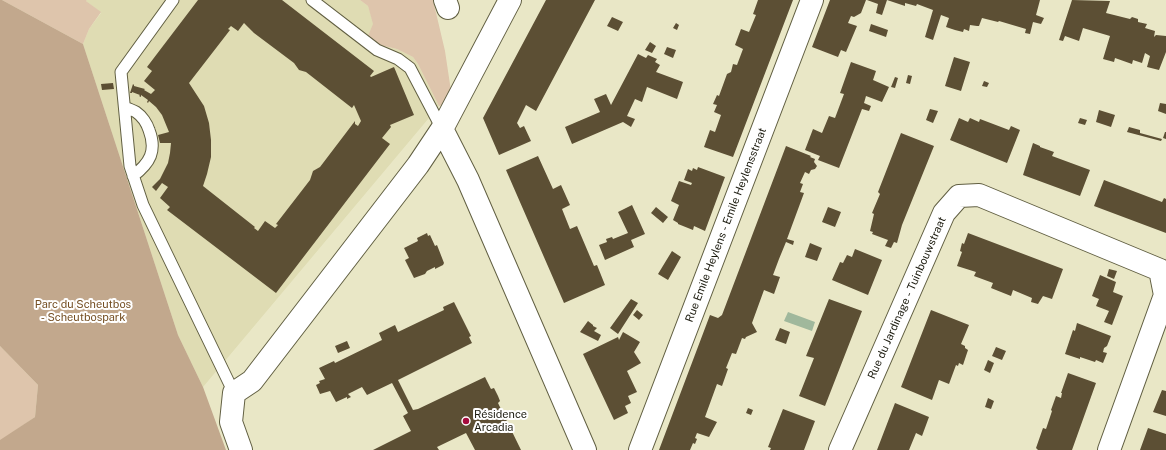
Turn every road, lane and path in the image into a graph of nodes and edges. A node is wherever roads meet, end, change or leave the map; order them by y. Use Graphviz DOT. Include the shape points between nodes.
graph roads {
  1 [pos="173,0"];
  2 [pos="312,0"];
  3 [pos="510,0"];
  4 [pos="812,0"];
  5 [pos="125,107"];
  6 [pos="442,129"];
  7 [pos="133,176"];
  8 [pos="1165,295"];
  9 [pos="234,394"];
  10 [pos="241,450"];
  11 [pos="585,450"];
  12 [pos="640,450"];
  13 [pos="840,450"];
  14 [pos="1109,450"];
  1 -- 5 [label="lane" via="121,72"];
  2 -- 6 [label="lane" via="377,50 398,59 410,68"];
  3 -- 6 [label="street"];
  4 -- 12 [label="street, Rue Emile Heylens - Emile Heylensstraat"];
  5 -- 7 [label="lane"];
  5 -- 7 [label="lane" via="137,113 147,125 153,140 150,159 143,169"];
  6 -- 9 [label="street" via="418,165 252,381"];
  6 -- 11 [label="street" via="468,180"];
  7 -- 9 [label="lane" via="143,205"];
  8 -- 13 [label="street, Rue du Jardinage - Tuinbouwstraat" via="1160,270 979,195 959,196 944,213"];
  8 -- 14 [label="street"];
  9 -- 10 [label="street" via="231,422"];
}
